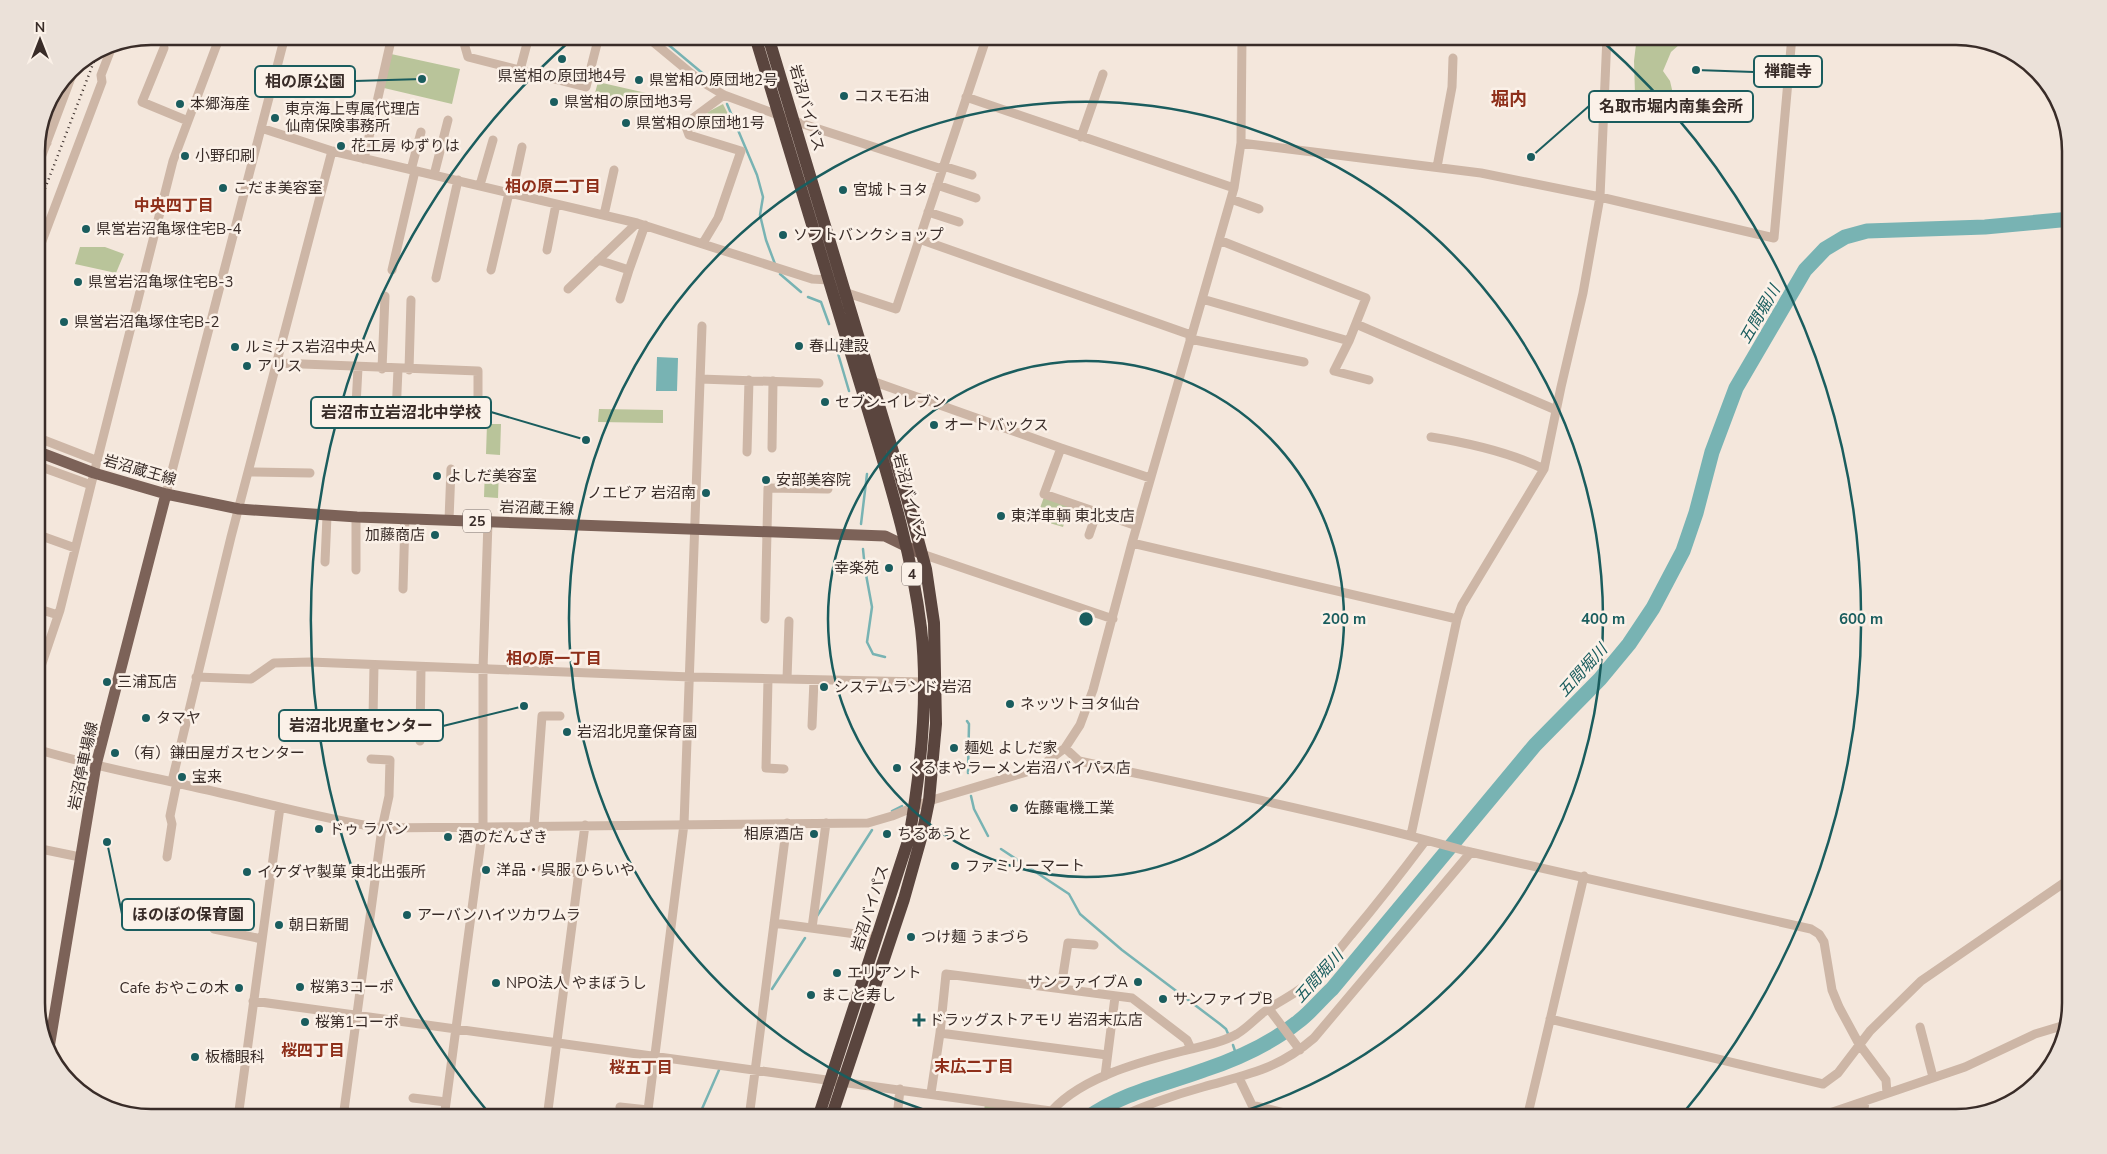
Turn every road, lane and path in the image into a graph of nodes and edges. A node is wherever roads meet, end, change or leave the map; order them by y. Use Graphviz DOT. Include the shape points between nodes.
graph roads {
  1 [pos="217,45"];
  2 [pos="283,45"];
  3 [pos="390,45"];
  4 [pos="465,45"];
  5 [pos="527,45"];
  6 [pos="597,45"];
  7 [pos="657,45"];
  8 [pos="758,45"];
  9 [pos="771,45"];
  10 [pos="984,45"];
  11 [pos="1242,45"];
  12 [pos="1607,45"];
  13 [pos="1791,45"];
  14 [pos="164,48"];
  15 [pos="109,54"];
  16 [pos="1453,58"];
  17 [pos="520,70"];
  18 [pos="1103,74"];
  19 [pos="68,86"];
  20 [pos="724,96"];
  21 [pos="966,97"];
  22 [pos="778,115"];
  23 [pos="448,120"];
  24 [pos="188,121"];
  25 [pos="795,121"];
  26 [pos="261,128"];
  27 [pos="421,132"];
  28 [pos="1081,137"];
  29 [pos="492,140"];
  30 [pos="47,143"];
  31 [pos="1241,143"];
  32 [pos="45,148"];
  33 [pos="522,148"];
  34 [pos="332,151"];
  35 [pos="364,158"];
  36 [pos="1437,167"];
  37 [pos="943,168"];
  38 [pos="614,170"];
  39 [pos="413,171"];
  40 [pos="972,175"];
  41 [pos="434,176"];
  42 [pos="458,180"];
  43 [pos="480,185"];
  44 [pos="937,185"];
  45 [pos="1234,188"];
  46 [pos="510,193"];
  47 [pos="1600,197"];
  48 [pos="976,198"];
  49 [pos="1230,199"];
  50 [pos="556,204"];
  51 [pos="1259,209"];
  52 [pos="928,212"];
  53 [pos="604,215"];
  54 [pos="959,222"];
  55 [pos="641,224"];
  56 [pos="45,233"];
  57 [pos="919,239"];
  58 [pos="1219,240"];
  59 [pos="703,243"];
  60 [pos="546,250"];
  61 [pos="598,260"];
  62 [pos="392,270"];
  63 [pos="491,270"];
  64 [pos="629,270"];
  65 [pos="436,278"];
  66 [pos="829,280"];
  67 [pos="568,289"];
  68 [pos="844,292"];
  69 [pos="385,296"];
  70 [pos="620,299"];
  71 [pos="1202,299"];
  72 [pos="411,300"];
  73 [pos="1356,324"];
  74 [pos="702,326"];
  75 [pos="1191,337"];
  76 [pos="1349,342"];
  77 [pos="1304,362"];
  78 [pos="278,363"];
  79 [pos="358,368"];
  80 [pos="382,369"];
  81 [pos="398,369"];
  82 [pos="409,370"];
  83 [pos="700,379"];
  84 [pos="749,380"];
  85 [pos="1369,380"];
  86 [pos="773,381"];
  87 [pos="872,381"];
  88 [pos="819,383"];
  89 [pos="478,403"];
  90 [pos="1556,410"];
  91 [pos="409,416"];
  92 [pos="355,424"];
  93 [pos="1431,436"];
  94 [pos="45,440"];
  95 [pos="772,448"];
  96 [pos="1061,448"];
  97 [pos="747,452"];
  98 [pos="45,454"];
  99 [pos="98,461"];
  100 [pos="45,468"];
  101 [pos="451,469"];
  102 [pos="1544,469"];
  103 [pos="249,472"];
  104 [pos="94,473"];
  105 [pos="310,473"];
  106 [pos="1150,478"];
  107 [pos="91,485"];
  108 [pos="828,489"];
  109 [pos="166,494"];
  110 [pos="239,509"];
  111 [pos="1096,512"];
  112 [pos="327,516"];
  113 [pos="356,517"];
  114 [pos="405,518"];
  115 [pos="449,520"];
  116 [pos="488,522"];
  117 [pos="1137,526"];
  118 [pos="695,529"];
  119 [pos="768,532"];
  120 [pos="1089,535"];
  121 [pos="45,537"];
  122 [pos="1132,542"];
  123 [pos="906,546"];
  124 [pos="75,548"];
  125 [pos="922,554"];
  126 [pos="325,562"];
  127 [pos="356,570"];
  128 [pos="403,589"];
  129 [pos="45,611"];
  130 [pos="58,616"];
  131 [pos="765,619"];
  132 [pos="1113,619"];
  133 [pos="1456,619"];
  134 [pos="789,621"];
  135 [pos="45,654"];
  136 [pos="374,665"];
  137 [pos="421,667"];
  138 [pos="484,669"];
  139 [pos="196,677"];
  140 [pos="690,677"];
  141 [pos="768,679"];
  142 [pos="787,679"];
  143 [pos="814,680"];
  144 [pos="924,682"];
  145 [pos="560,716"];
  146 [pos="373,718"];
  147 [pos="812,726"];
  148 [pos="420,740"];
  149 [pos="1065,748"];
  150 [pos="45,751"];
  151 [pos="371,759"];
  152 [pos="96,765"];
  153 [pos="784,769"];
  154 [pos="174,782"];
  155 [pos="928,801"];
  156 [pos="280,807"];
  157 [pos="915,808"];
  158 [pos="787,823"];
  159 [pos="826,823"];
  160 [pos="684,824"];
  161 [pos="534,825"];
  162 [pos="585,825"];
  163 [pos="484,826"];
  164 [pos="382,828"];
  165 [pos="1411,835"];
  166 [pos="1427,840"];
  167 [pos="45,850"];
  168 [pos="1469,851"];
  169 [pos="167,856"];
  170 [pos="80,857"];
  171 [pos="542,869"];
  172 [pos="578,873"];
  173 [pos="1584,876"];
  174 [pos="2062,884"];
  175 [pos="774,924"];
  176 [pos="812,928"];
  177 [pos="214,929"];
  178 [pos="878,937"];
  179 [pos="262,938"];
  180 [pos="1094,945"];
  181 [pos="1061,988"];
  182 [pos="1115,997"];
  183 [pos="253,1001"];
  184 [pos="1271,1011"];
  185 [pos="356,1016"];
  186 [pos="1550,1019"];
  187 [pos="1920,1027"];
  188 [pos="2059,1027"];
  189 [pos="455,1030"];
  190 [pos="940,1034"];
  191 [pos="51,1037"];
  192 [pos="556,1044"];
  193 [pos="1860,1044"];
  194 [pos="1191,1049"];
  195 [pos="1299,1049"];
  196 [pos="1107,1055"];
  197 [pos="655,1056"];
  198 [pos="756,1070"];
  199 [pos="1105,1076"];
  200 [pos="1933,1077"];
  201 [pos="1239,1078"];
  202 [pos="837,1082"];
  203 [pos="900,1089"];
  204 [pos="931,1093"];
  205 [pos="1887,1093"];
  206 [pos="413,1098"];
  207 [pos="1865,1101"];
  208 [pos="446,1102"];
  209 [pos="620,1107"];
  210 [pos="239,1109"];
  211 [pos="344,1109"];
  212 [pos="445,1109"];
  213 [pos="548,1109"];
  214 [pos="628,1109"];
  215 [pos="648,1109"];
  216 [pos="750,1109"];
  217 [pos="823,1109"];
  218 [pos="833,1109"];
  219 [pos="898,1109"];
  220 [pos="1021,1109"];
  221 [pos="1055,1109"];
  222 [pos="1142,1109"];
  223 [pos="1271,1109"];
  224 [pos="1529,1109"];
  225 [pos="1841,1109"];
  226 [pos="1864,1109"];
  1 -- 24 [label="street"];
  2 -- 26 [label="street"];
  3 -- 35 [label="street"];
  4 -- 17 [label="street" via="468,57"];
  5 -- 17 [label="street"];
  6 -- 17 [label="street" via="586,87"];
  7 -- 20 [label="street"];
  8 -- 22 [label="highway, 岩沼バイパス / 4"];
  9 -- 25 [label="highway, 岩沼バイパス / 4"];
  10 -- 21 [label="street"];
  11 -- 31 [label="street"];
  12 -- 47 [label="street"];
  13 -- 47 [label="street" via="1774,238"];
  14 -- 24 [label="street" via="142,102"];
  15 -- 56 [label="street" via="101,75 102,82"];
  16 -- 36 [label="street" via="1452,87"];
  18 -- 28 [label="street"];
  19 -- 30 [label="street"];
  20 -- 22 [label="street"];
  20 -- 59 [label="street" via="685,124 689,135 741,151 718,218"];
  21 -- 28 [label="street"];
  21 -- 37 [label="street"];
  22 -- 25 [label="street"];
  22 -- 66 [label="highway, 岩沼バイパス / 4"];
  23 -- 41 [label="street"];
  24 -- 99 [label="street" via="173,161"];
  25 -- 37 [label="street"];
  25 -- 68 [label="highway, 岩沼バイパス / 4"];
  26 -- 34 [label="street"];
  26 -- 109 [label="street"];
  27 -- 39 [label="street"];
  28 -- 45 [label="street"];
  29 -- 43 [label="street"];
  30 -- 32 [label="street"];
  31 -- 36 [label="street"];
  31 -- 45 [label="street"];
  33 -- 46 [label="street"];
  34 -- 35 [label="street"];
  34 -- 78 [label="street"];
  35 -- 39 [label="street"];
  36 -- 47 [label="street"];
  37 -- 40 [label="street"];
  37 -- 44 [label="street"];
  38 -- 53 [label="street"];
  39 -- 41 [label="street"];
  39 -- 62 [label="street"];
  41 -- 42 [label="street"];
  42 -- 43 [label="street"];
  42 -- 65 [label="street"];
  43 -- 46 [label="street"];
  44 -- 48 [label="street"];
  44 -- 52 [label="street"];
  45 -- 49 [label="street"];
  46 -- 50 [label="street"];
  46 -- 63 [label="street"];
  47 -- 90 [label="street" via="1583,293"];
  49 -- 51 [label="street"];
  49 -- 58 [label="street"];
  50 -- 53 [label="street"];
  50 -- 60 [label="street"];
  52 -- 54 [label="street"];
  52 -- 57 [label="street"];
  53 -- 55 [label="street"];
  55 -- 59 [label="street"];
  55 -- 61 [label="street"];
  55 -- 64 [label="street"];
  57 -- 68 [label="street" via="896,309"];
  57 -- 75 [label="street"];
  58 -- 71 [label="street"];
  58 -- 73 [label="street" via="1366,298"];
  59 -- 66 [label="street" via="812,279"];
  61 -- 64 [label="street"];
  61 -- 67 [label="street"];
  64 -- 70 [label="street"];
  66 -- 123 [label="highway, 岩沼バイパス / 4"];
  68 -- 87 [label="highway, 岩沼バイパス / 4"];
  69 -- 80 [label="street"];
  71 -- 75 [label="street"];
  71 -- 76 [label="street"];
  72 -- 82 [label="street"];
  73 -- 76 [label="street"];
  73 -- 90 [label="street"];
  74 -- 83 [label="street"];
  75 -- 77 [label="street"];
  75 -- 106 [label="street"];
  76 -- 85 [label="street" via="1334,371"];
  78 -- 79 [label="street"];
  78 -- 103 [label="street"];
  79 -- 80 [label="street"];
  79 -- 92 [label="street"];
  80 -- 81 [label="street"];
  81 -- 82 [label="street"];
  81 -- 91 [label="street" via="396,416"];
  82 -- 89 [label="street" via="478,372"];
  83 -- 84 [label="street"];
  83 -- 118 [label="street"];
  84 -- 86 [label="street"];
  84 -- 97 [label="street"];
  86 -- 88 [label="street"];
  86 -- 95 [label="street"];
  87 -- 96 [label="street"];
  87 -- 125 [label="highway, 岩沼バイパス / 4"];
  90 -- 102 [label="street"];
  93 -- 102 [label="street" via="1524,459"];
  94 -- 99 [label="street"];
  96 -- 106 [label="street"];
  96 -- 111 [label="street" via="1044,494"];
  98 -- 104 [label="main road, 岩沼蔵王線 / 25"];
  99 -- 104 [label="street"];
  100 -- 107 [label="street"];
  101 -- 115 [label="street"];
  102 -- 133 [label="street"];
  103 -- 105 [label="street"];
  103 -- 110 [label="street"];
  104 -- 107 [label="street"];
  104 -- 109 [label="main road, 岩沼蔵王線 / 25"];
  106 -- 117 [label="street"];
  107 -- 124 [label="street"];
  108 -- 119 [label="street" via="768,488"];
  109 -- 110 [label="main road, 岩沼蔵王線 / 25"];
  109 -- 152 [label="main road, 岩沼停車場線"];
  110 -- 112 [label="main road, 岩沼蔵王線 / 25"];
  110 -- 139 [label="street"];
  111 -- 117 [label="street"];
  111 -- 120 [label="street"];
  112 -- 113 [label="main road, 岩沼蔵王線 / 25"];
  112 -- 126 [label="street"];
  113 -- 114 [label="main road, 岩沼蔵王線 / 25"];
  113 -- 127 [label="street"];
  114 -- 115 [label="main road, 岩沼蔵王線 / 25"];
  114 -- 128 [label="street"];
  115 -- 116 [label="main road, 岩沼蔵王線 / 25"];
  116 -- 118 [label="main road, 岩沼蔵王線 / 25"];
  116 -- 138 [label="street"];
  117 -- 122 [label="street"];
  118 -- 119 [label="main road, 岩沼蔵王線 / 25"];
  118 -- 140 [label="street"];
  119 -- 123 [label="main road, 岩沼蔵王線 / 25" via="885,536"];
  119 -- 131 [label="street"];
  121 -- 124 [label="street"];
  122 -- 132 [label="street"];
  122 -- 133 [label="street"];
  123 -- 125 [label="main road, 岩沼蔵王線 / 25"];
  123 -- 144 [label="highway, 岩沼バイパス / 4" via="921,628"];
  124 -- 130 [label="street"];
  125 -- 132 [label="street"];
  125 -- 155 [label="highway, 岩沼バイパス / 4" via="934,623 936,672 936,724"];
  129 -- 130 [label="street"];
  130 -- 135 [label="street"];
  132 -- 149 [label="street" via="1080,725"];
  133 -- 165 [label="street"];
  134 -- 142 [label="street"];
  136 -- 137 [label="street"];
  136 -- 139 [label="street" via="274,663 251,679"];
  136 -- 146 [label="street"];
  137 -- 138 [label="street"];
  137 -- 148 [label="street"];
  138 -- 140 [label="street"];
  138 -- 163 [label="street"];
  139 -- 154 [label="street"];
  140 -- 141 [label="street"];
  140 -- 160 [label="street"];
  141 -- 142 [label="street"];
  141 -- 153 [label="street" via="766,768"];
  142 -- 143 [label="street"];
  143 -- 144 [label="street"];
  143 -- 147 [label="street"];
  144 -- 157 [label="highway, 岩沼バイパス / 4"];
  145 -- 161 [label="street" via="542,716"];
  149 -- 155 [label="street" via="1030,771"];
  149 -- 165 [label="street" via="1078,761"];
  150 -- 152 [label="street"];
  151 -- 164 [label="street" via="390,760 389,796"];
  152 -- 154 [label="street"];
  152 -- 170 [label="main road, 岩沼停車場線"];
  154 -- 156 [label="street"];
  154 -- 169 [label="street"];
  155 -- 157 [label="street"];
  155 -- 202 [label="highway, 岩沼バイパス / 4" via="904,899"];
  156 -- 164 [label="street" via="333,821"];
  156 -- 179 [label="street"];
  157 -- 159 [label="street" via="868,822"];
  157 -- 178 [label="highway, 岩沼バイパス / 4" via="903,860"];
  158 -- 159 [label="street"];
  158 -- 160 [label="street"];
  158 -- 175 [label="street"];
  159 -- 176 [label="street"];
  160 -- 162 [label="street"];
  160 -- 197 [label="street"];
  161 -- 162 [label="street"];
  161 -- 163 [label="street"];
  162 -- 172 [label="street"];
  163 -- 164 [label="street"];
  163 -- 189 [label="street"];
  164 -- 185 [label="street"];
  165 -- 166 [label="street"];
  166 -- 168 [label="street"];
  166 -- 184 [label="street" via="1313,979"];
  167 -- 170 [label="street"];
  168 -- 173 [label="street"];
  168 -- 195 [label="street" via="1314,1038"];
  170 -- 191 [label="main road, 岩沼停車場線"];
  171 -- 172 [label="street"];
  172 -- 192 [label="street"];
  173 -- 186 [label="street"];
  173 -- 193 [label="street" via="1798,926 1819,934 1824,942 1832,990"];
  174 -- 193 [label="street" via="1921,981"];
  175 -- 176 [label="street"];
  175 -- 198 [label="street"];
  176 -- 178 [label="street"];
  177 -- 179 [label="street"];
  178 -- 202 [label="highway, 岩沼バイパス / 4"];
  179 -- 183 [label="street"];
  180 -- 181 [label="street" via="1068,943"];
  181 -- 182 [label="street"];
  181 -- 190 [label="street" via="946,974"];
  182 -- 194 [label="street" via="1132,998 1187,1040"];
  182 -- 196 [label="street"];
  183 -- 185 [label="street"];
  183 -- 210 [label="street"];
  184 -- 194 [label="street" via="1240,1033"];
  184 -- 195 [label="street"];
  185 -- 189 [label="street"];
  185 -- 211 [label="street"];
  186 -- 193 [label="street" via="1823,1084 1838,1073"];
  186 -- 224 [label="street"];
  187 -- 200 [label="street"];
  188 -- 200 [label="street" via="1965,1067"];
  189 -- 192 [label="street"];
  189 -- 208 [label="street"];
  190 -- 196 [label="street"];
  190 -- 204 [label="street"];
  192 -- 197 [label="street"];
  192 -- 213 [label="street"];
  193 -- 205 [label="street" via="1886,1080"];
  194 -- 199 [label="street"];
  195 -- 201 [label="street" via="1276,1065"];
  196 -- 199 [label="street"];
  197 -- 198 [label="street"];
  197 -- 215 [label="street"];
  198 -- 202 [label="street"];
  198 -- 216 [label="street"];
  199 -- 221 [label="street" via="1078,1090"];
  200 -- 205 [label="street"];
  201 -- 222 [label="street"];
  201 -- 223 [label="street" via="1252,1104"];
  202 -- 203 [label="street"];
  202 -- 217 [label="highway, 岩沼バイパス / 4"];
  202 -- 218 [label="highway, 岩沼バイパス / 4"];
  203 -- 204 [label="street"];
  203 -- 219 [label="street"];
  204 -- 220 [label="street"];
  205 -- 207 [label="street"];
  206 -- 208 [label="street"];
  207 -- 225 [label="street"];
  207 -- 226 [label="street"];
  208 -- 212 [label="street"];
  209 -- 214 [label="street"];
}
